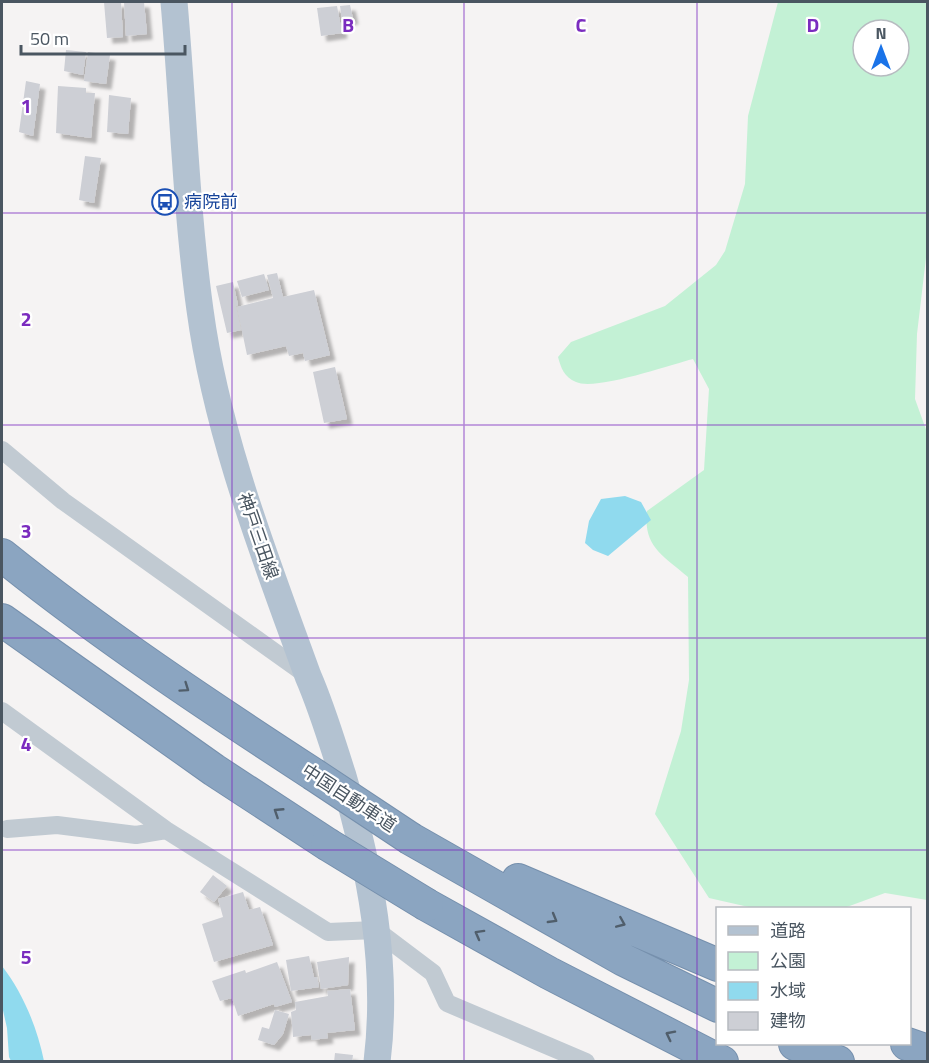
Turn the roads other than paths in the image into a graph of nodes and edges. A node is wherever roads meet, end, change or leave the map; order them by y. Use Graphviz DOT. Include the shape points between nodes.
graph roads {
  1 [pos="174,2"];
  2 [pos="2,450"];
  3 [pos="2,538"];
  4 [pos="2,555"];
  5 [pos="2,620"];
  6 [pos="2,634"];
  7 [pos="147,662"];
  8 [pos="308,676"];
  9 [pos="116,702"];
  10 [pos="2,711"];
  11 [pos="7,828"];
  12 [pos="166,830"];
  13 [pos="411,839"];
  14 [pos="376,930"];
  15 [pos="716,965"];
  16 [pos="716,1005"];
  17 [pos="797,1045"];
  18 [pos="910,1045"];
  19 [pos="927,1051"];
  20 [pos="377,1062"];
  21 [pos="586,1062"];
  22 [pos="722,1062"];
  23 [pos="838,1062"];
  1 -- 8 [label="main road, 神戸三田線" via="200,311 229,445 247,507"];
  2 -- 8 [label="street" via="63,501"];
  3 -- 7 [label="highway"];
  4 -- 7 [label="highway, 中国自動車道"];
  5 -- 9 [label="highway"];
  6 -- 9 [label="highway"];
  7 -- 13 [label="highway, 中国自動車道, one-way, bridge"];
  8 -- 14 [label="main road, 神戸三田線" via="365,854"];
  22 -- 9 [label="highway, one-way, bridge" via="427,905 327,844"];
  10 -- 12 [label="street"];
  11 -- 12 [label="street" via="57,825 136,835"];
  12 -- 14 [label="street" via="328,932"];
  13 -- 15 [label="highway, one-way"];
  13 -- 16 [label="highway, 中国自動車道, one-way" via="624,960"];
  14 -- 20 [label="main road, 神戸三田線" via="381,1019"];
  14 -- 21 [label="street" via="433,973 447,1003"];
  17 -- 23 [label="highway"];
  18 -- 19 [label="highway"];
}
